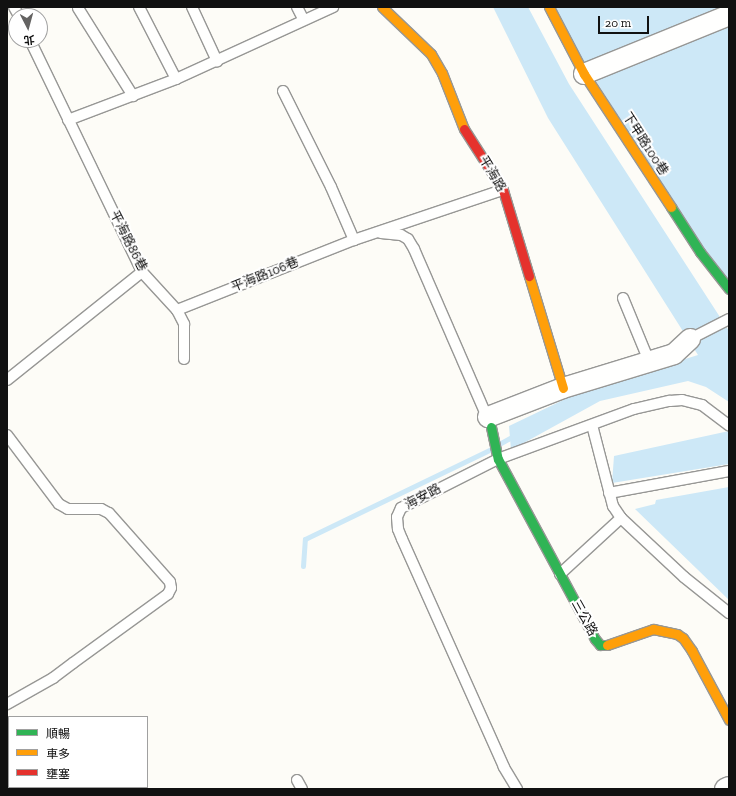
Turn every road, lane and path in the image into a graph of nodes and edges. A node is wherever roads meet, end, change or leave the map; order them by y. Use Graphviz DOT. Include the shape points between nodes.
graph roads {
  1 [pos="139,7"];
  2 [pos="192,7"];
  3 [pos="297,7"];
  4 [pos="333,7"];
  5 [pos="382,7"];
  6 [pos="549,7"];
  7 [pos="78,8"];
  8 [pos="729,15"];
  9 [pos="303,19"];
  10 [pos="34,48"];
  11 [pos="216,61"];
  12 [pos="584,74"];
  13 [pos="176,79"];
  14 [pos="283,90"];
  15 [pos="133,96"];
  16 [pos="68,120"];
  17 [pos="503,190"];
  18 [pos="379,232"];
  19 [pos="354,240"];
  20 [pos="142,272"];
  21 [pos="729,289"];
  22 [pos="623,298"];
  23 [pos="177,310"];
  24 [pos="729,319"];
  25 [pos="690,339"];
  26 [pos="184,359"];
  27 [pos="649,361"];
  28 [pos="7,380"];
  29 [pos="563,388"];
  30 [pos="489,422"];
  31 [pos="592,425"];
  32 [pos="729,425"];
  33 [pos="7,435"];
  34 [pos="497,455"];
  35 [pos="729,471"];
  36 [pos="609,493"];
  37 [pos="621,518"];
  38 [pos="560,574"];
  39 [pos="729,613"];
  40 [pos="7,704"];
  41 [pos="729,720"];
  42 [pos="729,787"];
  43 [pos="517,789"];
  44 [pos="725,789"];
  1 -- 13 [label="lane"];
  2 -- 11 [label="lane"];
  3 -- 9 [label="lane"];
  4 -- 9 [label="lane"];
  5 -- 17 [label="street, 平海路" via="431,54 442,73 465,131"];
  6 -- 12 [label="street, 下甲路100巷"];
  7 -- 15 [label="lane"];
  8 -- 12 [label="street"];
  9 -- 11 [label="lane"];
  10 -- 16 [label="lane, 平海路86巷"];
  11 -- 13 [label="lane"];
  12 -- 21 [label="street, 下甲路100巷" via="700,252"];
  13 -- 15 [label="lane"];
  14 -- 19 [label="lane"];
  15 -- 16 [label="lane"];
  16 -- 20 [label="lane, 平海路86巷"];
  17 -- 18 [label="lane, 平海路106巷"];
  17 -- 29 [label="street, 平海路"];
  18 -- 19 [label="lane, 平海路106巷"];
  18 -- 30 [label="lane" via="408,240"];
  19 -- 23 [label="lane, 平海路106巷"];
  20 -- 23 [label="lane, 平海路86巷"];
  20 -- 28 [label="lane"];
  22 -- 27 [label="lane"];
  23 -- 26 [label="lane, 平海路86巷" via="184,324"];
  24 -- 25 [label="lane"];
  25 -- 27 [label="street" via="674,354"];
  27 -- 29 [label="street"];
  29 -- 30 [label="street"];
  30 -- 34 [label="street, 三公路"];
  31 -- 32 [label="lane, 海安路" via="634,409 682,400 702,405"];
  31 -- 34 [label="lane, 海安路"];
  31 -- 36 [label="lane"];
  33 -- 40 [label="lane" via="59,504 68,509 101,509 109,513 170,582 171,588 168,594 73,664"];
  34 -- 38 [label="street, 三公路"];
  34 -- 43 [label="lane, 海安路" via="401,508 397,516 402,539 504,767"];
  35 -- 36 [label="lane"];
  36 -- 37 [label="lane" via="613,506"];
  37 -- 38 [label="lane"];
  37 -- 39 [label="lane" via="684,577"];
  38 -- 41 [label="street, 三公路" via="600,645 608,645 659,629 683,638"];
  42 -- 44 [label="street"];
}
